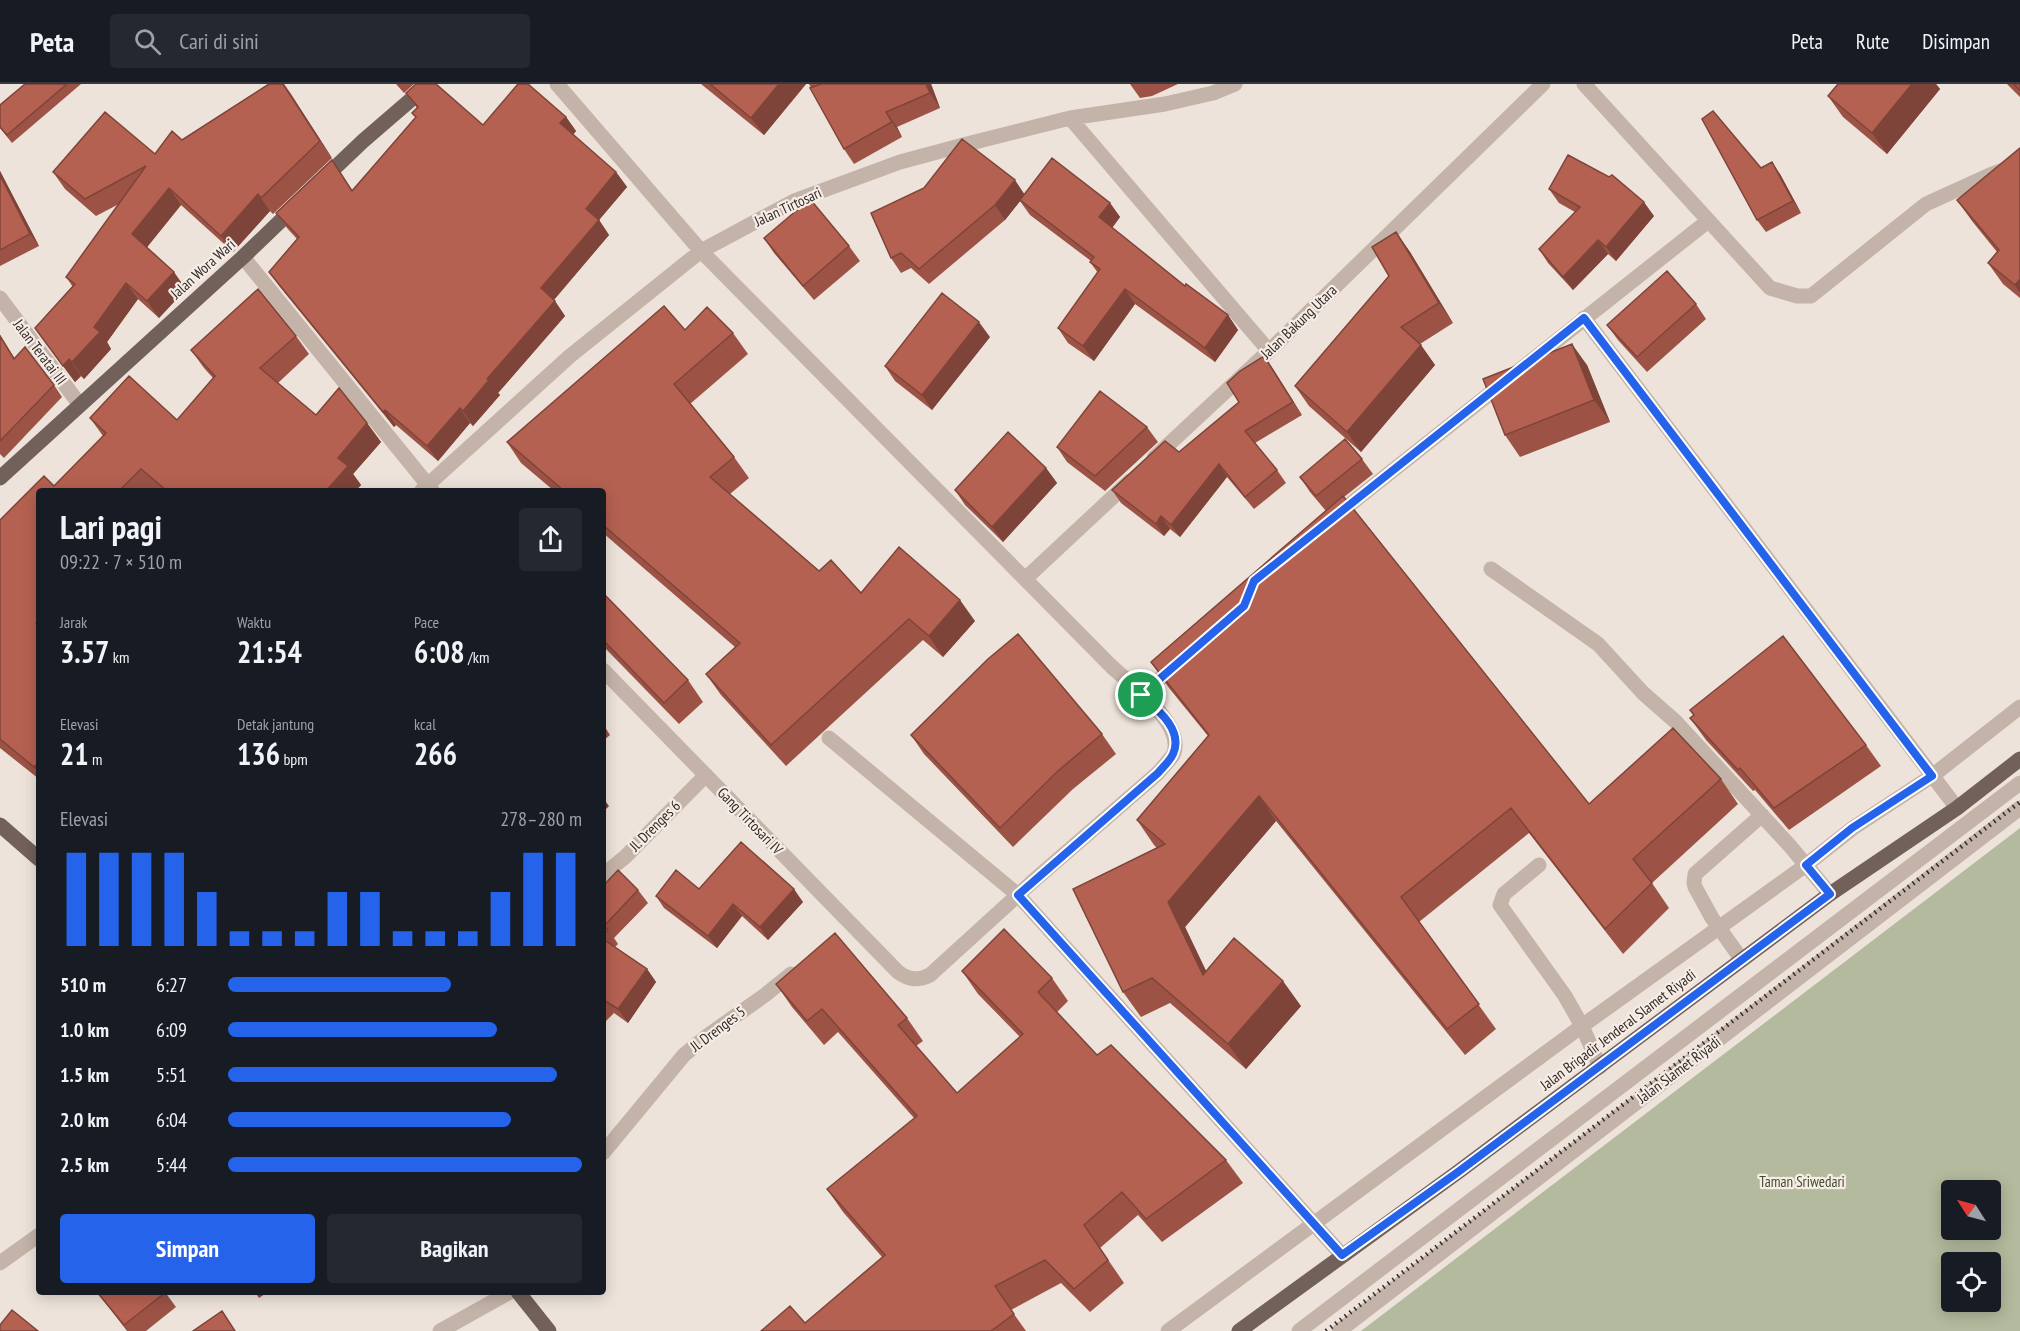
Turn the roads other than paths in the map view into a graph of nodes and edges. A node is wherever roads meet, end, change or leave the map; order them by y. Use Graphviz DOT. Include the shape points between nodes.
graph roads {
  1 [pos="429,84"];
  2 [pos="557,84"];
  3 [pos="1235,84"];
  4 [pos="1543,84"];
  5 [pos="1584,84"];
  6 [pos="1070,118"];
  7 [pos="2020,164"];
  8 [pos="1708,221"];
  9 [pos="701,251"];
  10 [pos="243,257"];
  11 [pos="0,298"];
  12 [pos="1584,318"];
  13 [pos="1269,351"];
  14 [pos="80,405"];
  15 [pos="0,478"];
  16 [pos="426,488"];
  17 [pos="428,488"];
  18 [pos="1319,529"];
  19 [pos="1491,569"];
  20 [pos="1025,579"];
  21 [pos="1184,658"];
  22 [pos="606,673"];
  23 [pos="1141,695"];
  24 [pos="2020,707"];
  25 [pos="829,738"];
  26 [pos="2020,759"];
  27 [pos="706,775"];
  28 [pos="1932,776"];
  29 [pos="2020,783"];
  30 [pos="1957,808"];
  31 [pos="2020,808"];
  32 [pos="1762,815"];
  33 [pos="0,825"];
  34 [pos="36,856"];
  35 [pos="1539,865"];
  36 [pos="1806,865"];
  37 [pos="606,872"];
  38 [pos="1830,894"];
  39 [pos="1018,895"];
  40 [pos="1719,929"];
  41 [pos="1742,960"];
  42 [pos="801,965"];
  43 [pos="1582,1026"];
  44 [pos="1600,1066"];
  45 [pos="606,1149"];
  46 [pos="1314,1225"];
  47 [pos="36,1236"];
  48 [pos="1342,1255"];
  49 [pos="0,1263"];
  50 [pos="505,1295"];
  51 [pos="520,1295"];
  52 [pos="440,1331"];
  53 [pos="549,1331"];
  54 [pos="1168,1331"];
  55 [pos="1239,1331"];
  56 [pos="1299,1331"];
  57 [pos="1339,1331"];
  1 -- 10 [label="main road, Jalan Wora Wari" via="363,141"];
  2 -- 9 [label="street"];
  3 -- 6 [label="street, Jalan Tirtosari" via="1165,104"];
  4 -- 13 [label="street, Jalan Bakung Utara"];
  5 -- 8 [label="street"];
  6 -- 9 [label="street, Jalan Tirtosari" via="900,162 794,201"];
  6 -- 13 [label="street"];
  7 -- 8 [label="street" via="1926,204 1811,296 1770,288"];
  8 -- 12 [label="street"];
  9 -- 17 [label="street, Jalan Tirtosari" via="570,356"];
  9 -- 20 [label="street"];
  10 -- 14 [label="main road, Jalan Wora Wari"];
  10 -- 16 [label="street"];
  11 -- 14 [label="street, Jalan Teratai III"];
  12 -- 18 [label="street"];
  12 -- 28 [label="street"];
  13 -- 20 [label="street, Jalan Bakung Utara"];
  14 -- 15 [label="main road, Jalan Wora Wari"];
  19 -- 32 [label="street" via="1598,644"];
  20 -- 23 [label="street"];
  21 -- 23 [label="street"];
  22 -- 27 [label="street, Gang Tirtosari IV"];
  23 -- 39 [label="street" via="1165,717 1176,739 1173,754 1158,773"];
  24 -- 28 [label="street"];
  25 -- 39 [label="street"];
  26 -- 30 [label="main road, Jalan Brigadir Jenderal Slamet Riyadi"];
  27 -- 37 [label="street, Jl. Drenges 6"];
  27 -- 39 [label="street, Gang Tirtosari IV" via="844,925 905,977 921,979 930,975"];
  28 -- 30 [label="street"];
  28 -- 36 [label="street" via="1852,828"];
  29 -- 56 [label="street"];
  30 -- 38 [label="main road, Jalan Brigadir Jenderal Slamet Riyadi"];
  31 -- 57 [label="street, Jalan Slamet Riyadi"];
  32 -- 36 [label="street"];
  32 -- 40 [label="street" via="1695,873 1695,887"];
  33 -- 34 [label="main road"];
  35 -- 43 [label="street" via="1504,894 1500,905"];
  36 -- 38 [label="street"];
  36 -- 40 [label="street"];
  38 -- 41 [label="main road, Jalan Brigadir Jenderal Slamet Riyadi"];
  39 -- 46 [label="street"];
  40 -- 41 [label="street"];
  40 -- 43 [label="street"];
  41 -- 44 [label="main road, Jalan Brigadir Jenderal Slamet Riyadi"];
  42 -- 45 [label="street, Jl. Drenges 5" via="684,1056"];
  43 -- 44 [label="street"];
  43 -- 46 [label="street"];
  44 -- 48 [label="main road, Jalan Brigadir Jenderal Slamet Riyadi"];
  46 -- 48 [label="street"];
  46 -- 54 [label="street"];
  47 -- 49 [label="street"];
  48 -- 55 [label="main road, Jalan Brigadir Jenderal Slamet Riyadi"];
  50 -- 52 [label="street"];
  51 -- 53 [label="main road"];
}
